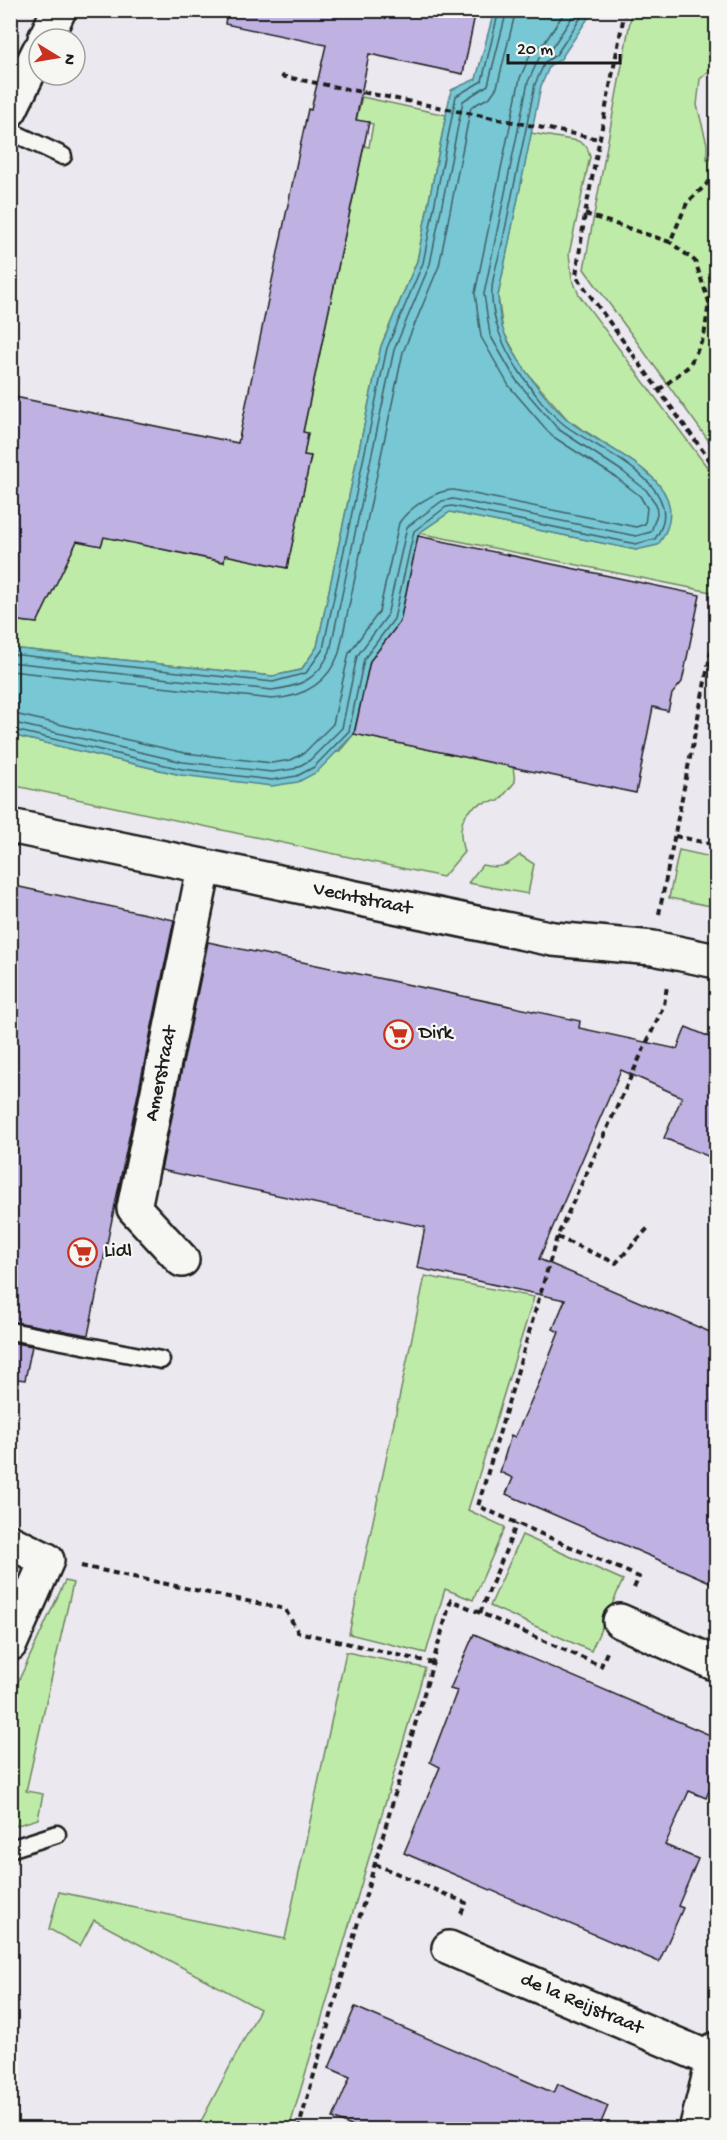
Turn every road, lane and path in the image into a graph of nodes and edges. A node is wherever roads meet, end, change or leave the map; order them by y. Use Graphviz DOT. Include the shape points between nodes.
graph roads {
  1 [pos="58,10"];
  2 [pos="625,10"];
  3 [pos="50,27"];
  4 [pos="27,75"];
  5 [pos="280,76"];
  6 [pos="10,110"];
  7 [pos="10,131"];
  8 [pos="599,139"];
  9 [pos="63,156"];
  10 [pos="717,175"];
  11 [pos="585,214"];
  12 [pos="670,242"];
  13 [pos="659,390"];
  14 [pos="717,469"];
  15 [pos="717,626"];
  16 [pos="10,826"];
  17 [pos="675,836"];
  18 [pos="717,845"];
  19 [pos="204,868"];
  20 [pos="663,950"];
  21 [pos="717,961"];
  22 [pos="648,1228"];
  23 [pos="557,1236"];
  24 [pos="182,1260"];
  25 [pos="10,1331"];
  26 [pos="161,1360"];
  27 [pos="517,1523"];
  28 [pos="10,1542"];
  29 [pos="47,1560"];
  30 [pos="480,1613"];
  31 [pos="620,1621"];
  32 [pos="10,1644"];
  33 [pos="434,1663"];
  34 [pos="717,1664"];
  35 [pos="57,1834"];
  36 [pos="10,1849"];
  37 [pos="375,1864"];
  38 [pos="448,1948"];
  39 [pos="715,2055"];
  40 [pos="298,2130"];
  41 [pos="696,2130"];
  1 -- 3 [label="street"];
  2 -- 8 [label="path"];
  4 -- 6 [label="street"];
  5 -- 8 [label="path"];
  7 -- 9 [label="lane"];
  8 -- 11 [label="path"];
  10 -- 12 [label="path" via="687,203"];
  11 -- 12 [label="path"];
  11 -- 13 [label="path" via="576,276"];
  12 -- 13 [label="path" via="695,261 709,302 704,337 689,366"];
  13 -- 14 [label="path"];
  15 -- 17 [label="path"];
  16 -- 19 [label="street, Vechtstraat"];
  17 -- 18 [label="path"];
  17 -- 20 [label="path" via="664,878"];
  19 -- 20 [label="street, Vechtstraat" via="553,939"];
  19 -- 24 [label="street, Amerstraat" via="134,1208"];
  20 -- 21 [label="street, Vechtstraat"];
  20 -- 23 [label="path" via="664,1005"];
  22 -- 23 [label="path" via="616,1263"];
  23 -- 27 [label="path" via="478,1506"];
  25 -- 26 [label="lane"];
  27 -- 30 [label="path"];
  27 -- 31 [label="path" via="639,1577"];
  28 -- 29 [label="street"];
  29 -- 32 [label="street"];
  29 -- 33 [label="path" via="285,1609 298,1632"];
  30 -- 31 [label="path" via="601,1666"];
  30 -- 33 [label="path" via="451,1600"];
  31 -- 34 [label="street"];
  33 -- 37 [label="path"];
  35 -- 36 [label="lane"];
  37 -- 38 [label="path" via="466,1903"];
  37 -- 40 [label="path"];
  38 -- 39 [label="street, de la Reijstraat"];
  39 -- 41 [label="street, de la Reijstraat"];
}
